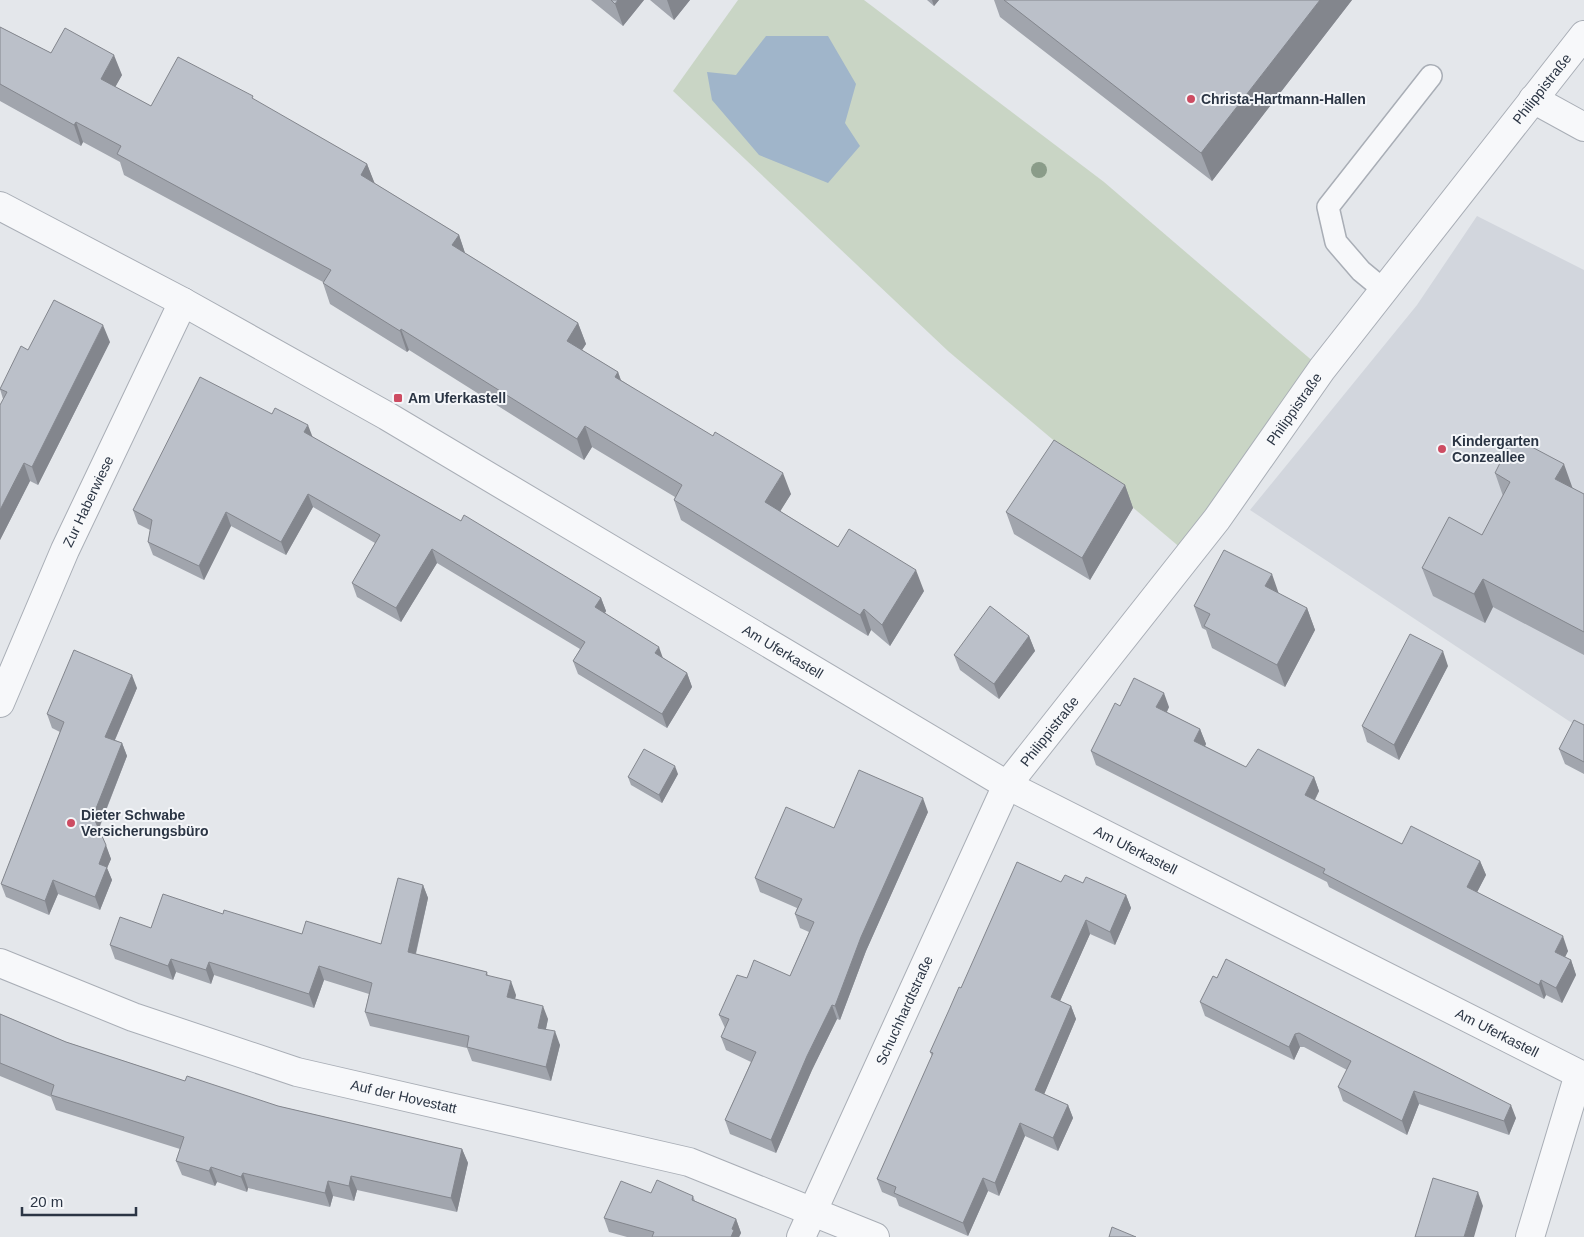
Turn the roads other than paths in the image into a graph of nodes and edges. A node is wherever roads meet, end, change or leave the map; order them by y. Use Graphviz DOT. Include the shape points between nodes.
graph roads {
  1 [pos="1584,35"];
  2 [pos="1431,76"];
  3 [pos="1533,99"];
  4 [pos="1584,127"];
  5 [pos="0,206"];
  6 [pos="1384,290"];
  7 [pos="183,302"];
  8 [pos="0,703"];
  9 [pos="1007,785"];
  10 [pos="0,963"];
  11 [pos="1581,1069"];
  12 [pos="812,1211"];
  13 [pos="801,1237"];
  14 [pos="875,1237"];
  15 [pos="1530,1237"];
  1 -- 3 [label="street, Philippistraße"];
  2 -- 6 [label="lane" via="1328,207 1336,242 1361,271"];
  3 -- 4 [label="street"];
  3 -- 6 [label="street, Philippistraße"];
  5 -- 7 [label="street, Am Uferkastell"];
  6 -- 9 [label="street, Philippistraße" via="1322,369 1218,519"];
  7 -- 8 [label="street, Zur Haberwiese" via="65,550"];
  7 -- 9 [label="street, Am Uferkastell" via="387,416"];
  9 -- 11 [label="street, Am Uferkastell"];
  9 -- 12 [label="street, Schuchhardtstraße"];
  10 -- 12 [label="street, Auf der Hovestatt" via="133,1017 297,1072 689,1162"];
  11 -- 15 [label="street"];
  12 -- 13 [label="street, Schuchhardtstraße"];
  12 -- 14 [label="street, Auf der Hovestatt"];
}
